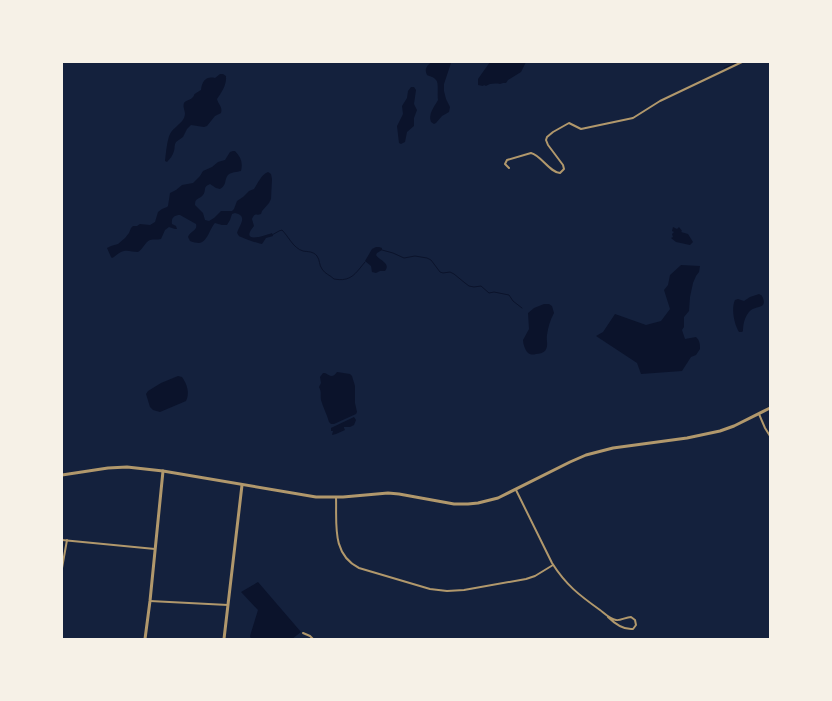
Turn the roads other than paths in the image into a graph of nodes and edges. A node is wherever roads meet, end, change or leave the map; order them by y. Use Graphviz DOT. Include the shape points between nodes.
graph roads {
  1 [pos="742,62"];
  2 [pos="509,168"];
  3 [pos="770,408"];
  4 [pos="758,414"];
  5 [pos="770,436"];
  6 [pos="163,471"];
  7 [pos="62,474"];
  8 [pos="242,485"];
  9 [pos="516,490"];
  10 [pos="336,497"];
  11 [pos="62,540"];
  12 [pos="67,540"];
  13 [pos="155,549"];
  14 [pos="553,565"];
  15 [pos="62,568"];
  16 [pos="150,601"];
  17 [pos="228,605"];
  18 [pos="608,617"];
  19 [pos="303,633"];
  20 [pos="145,639"];
  21 [pos="224,639"];
  22 [pos="313,639"];
  1 -- 2 [label="street" via="660,101 633,118 581,129 569,123 557,129 546,140 563,165 564,169 560,173 555,172 531,152 508,160 505,164"];
  3 -- 4 [label="street"];
  4 -- 5 [label="street"];
  4 -- 9 [label="street" via="712,433 613,448 586,455"];
  6 -- 7 [label="street" via="127,467"];
  6 -- 8 [label="street"];
  6 -- 13 [label="street"];
  8 -- 10 [label="street" via="316,497"];
  8 -- 17 [label="street"];
  9 -- 10 [label="street" via="487,502 468,504 388,493"];
  9 -- 14 [label="street"];
  10 -- 14 [label="street" via="338,544 346,559 359,568 430,589 447,591 526,579"];
  11 -- 12 [label="street"];
  12 -- 13 [label="street"];
  12 -- 15 [label="street"];
  13 -- 16 [label="street"];
  14 -- 18 [label="street" via="575,591"];
  16 -- 17 [label="street"];
  16 -- 20 [label="street"];
  17 -- 21 [label="street"];
  18 -- 18 [label="street" via="616,620 631,617 636,625 633,628 625,628"];
  19 -- 22 [label="street"];
}
